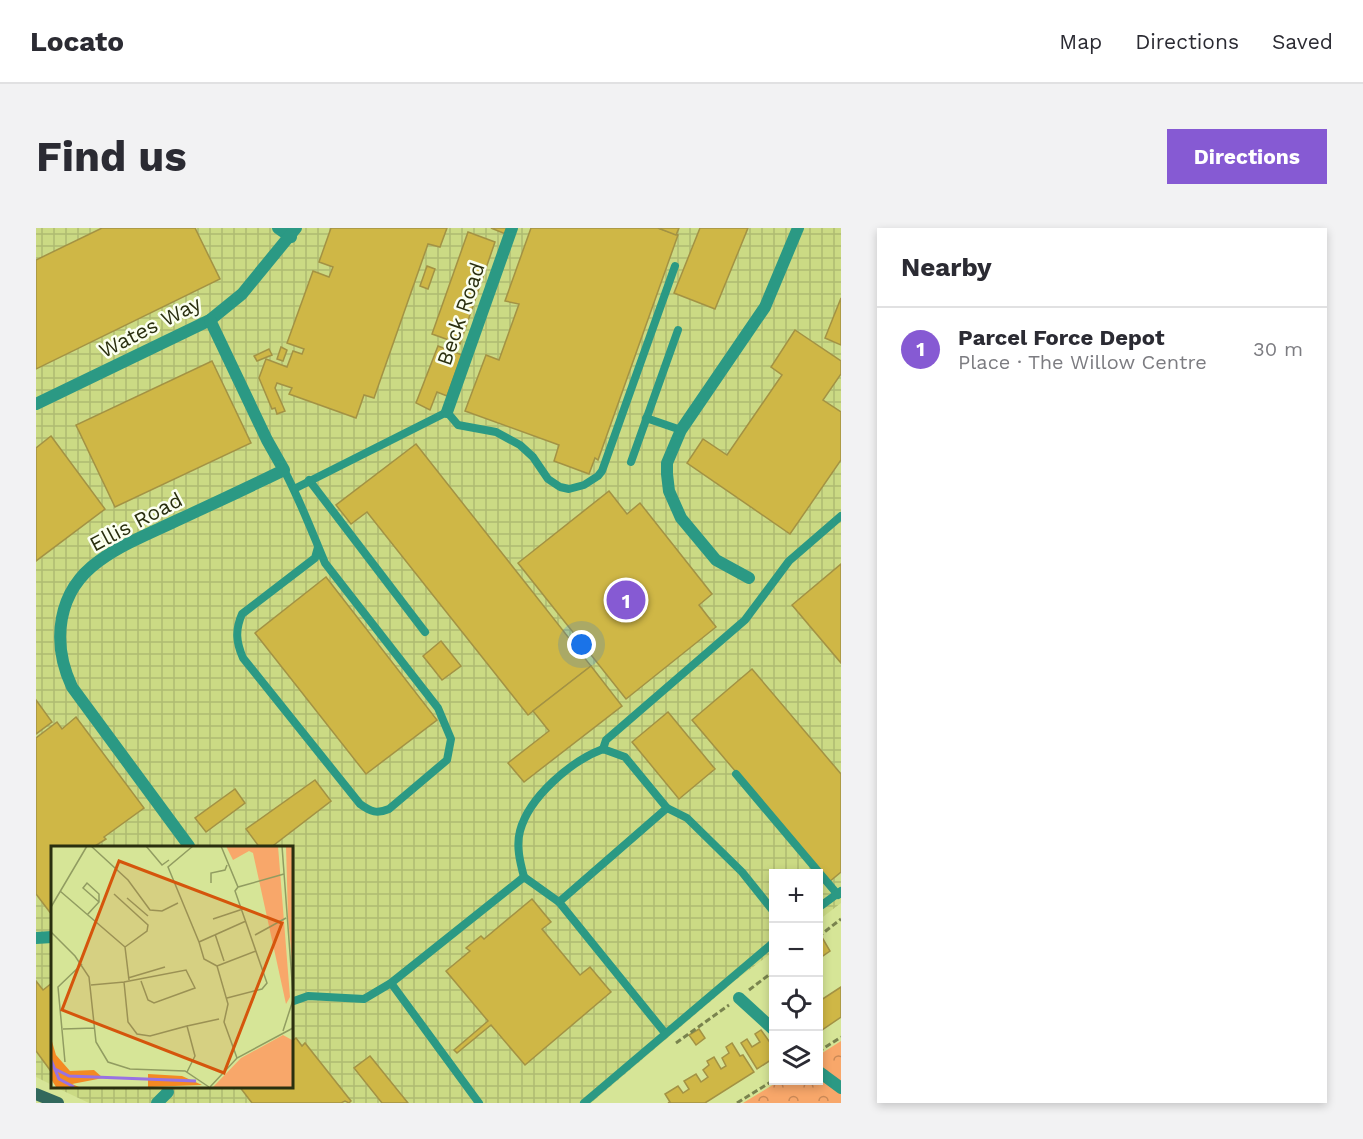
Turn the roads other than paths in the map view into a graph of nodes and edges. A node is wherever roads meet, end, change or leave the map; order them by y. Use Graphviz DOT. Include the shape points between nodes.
graph roads {
  1 [pos="278,228"];
  2 [pos="512,228"];
  3 [pos="798,228"];
  4 [pos="294,233"];
  5 [pos="675,266"];
  6 [pos="210,321"];
  7 [pos="678,330"];
  8 [pos="36,404"];
  9 [pos="447,412"];
  10 [pos="646,418"];
  11 [pos="681,430"];
  12 [pos="631,462"];
  13 [pos="284,470"];
  14 [pos="309,480"];
  15 [pos="294,489"];
  16 [pos="841,516"];
  17 [pos="318,547"];
  18 [pos="749,578"];
  19 [pos="424,633"];
  20 [pos="603,749"];
  21 [pos="736,774"];
  22 [pos="668,808"];
  23 [pos="187,846"];
  24 [pos="524,877"];
  25 [pos="839,893"];
  26 [pos="559,902"];
  27 [pos="823,905"];
  28 [pos="769,906"];
  29 [pos="51,937"];
  30 [pos="36,938"];
  31 [pos="769,946"];
  32 [pos="391,983"];
  33 [pos="739,998"];
  34 [pos="292,1002"];
  35 [pos="769,1025"];
  36 [pos="664,1033"];
  37 [pos="823,1074"];
  38 [pos="841,1088"];
  39 [pos="171,1089"];
  40 [pos="36,1094"];
  41 [pos="58,1103"];
  42 [pos="157,1103"];
  43 [pos="479,1103"];
  44 [pos="584,1103"];
  1 -- 4 [label="street, Wates Way"];
  2 -- 9 [label="street, Beck Road"];
  3 -- 11 [label="street" via="765,307"];
  4 -- 6 [label="street, Wates Way" via="242,294"];
  5 -- 9 [label="lane" via="602,471 591,482 569,489 560,487 514,441 496,432 458,425"];
  6 -- 8 [label="street, Wates Way"];
  6 -- 13 [label="street"];
  7 -- 10 [label="lane"];
  9 -- 14 [label="lane"];
  10 -- 11 [label="lane"];
  10 -- 12 [label="lane"];
  11 -- 18 [label="street" via="667,463 674,505 716,560"];
  13 -- 15 [label="lane"];
  13 -- 23 [label="street, Ellis Road" via="99,561 80,578 63,611 60,655 72,687"];
  14 -- 15 [label="lane"];
  14 -- 19 [label="lane"];
  15 -- 17 [label="lane"];
  16 -- 20 [label="lane" via="789,561 745,620 606,740"];
  17 -- 17 [label="lane" via="325,563 438,708 452,739 447,760 380,813 360,804 243,658 238,646 237,624 242,614 315,558"];
  20 -- 22 [label="lane" via="625,757"];
  20 -- 24 [label="lane" via="575,763 535,804 520,830 518,844"];
  21 -- 25 [label="lane"];
  22 -- 26 [label="lane"];
  22 -- 28 [label="lane" via="687,818 742,872"];
  24 -- 26 [label="lane"];
  24 -- 32 [label="lane"];
  25 -- 27 [label="lane"];
  26 -- 36 [label="lane"];
  29 -- 30 [label="street"];
  31 -- 36 [label="lane"];
  32 -- 34 [label="lane" via="364,999 308,996"];
  32 -- 43 [label="lane"];
  33 -- 35 [label="street"];
  36 -- 44 [label="lane"];
  37 -- 38 [label="street"];
  39 -- 42 [label="street"];
  40 -- 41 [label="street"];
}
